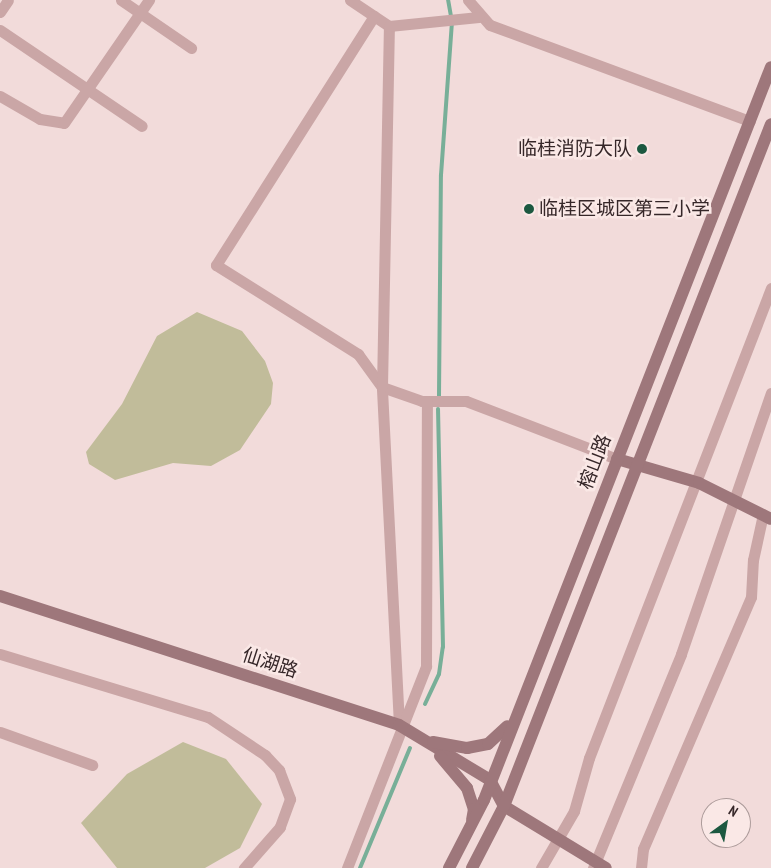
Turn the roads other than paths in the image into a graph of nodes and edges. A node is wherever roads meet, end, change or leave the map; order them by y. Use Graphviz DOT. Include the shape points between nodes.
graph roads {
  1 [pos="8,0"];
  2 [pos="121,0"];
  3 [pos="149,0"];
  4 [pos="350,0"];
  5 [pos="468,0"];
  6 [pos="0,12"];
  7 [pos="140,13"];
  8 [pos="374,16"];
  9 [pos="479,17"];
  10 [pos="389,26"];
  11 [pos="0,30"];
  12 [pos="191,48"];
  13 [pos="771,67"];
  14 [pos="88,91"];
  15 [pos="0,96"];
  16 [pos="750,121"];
  17 [pos="771,124"];
  18 [pos="142,126"];
  19 [pos="771,288"];
  20 [pos="382,387"];
  21 [pos="771,394"];
  22 [pos="427,402"];
  23 [pos="617,459"];
  24 [pos="637,465"];
  25 [pos="699,483"];
  26 [pos="732,498"];
  27 [pos="767,517"];
  28 [pos="0,596"];
  29 [pos="0,654"];
  30 [pos="517,712"];
  31 [pos="399,726"];
  32 [pos="0,732"];
  33 [pos="424,740"];
  34 [pos="92,765"];
  35 [pos="490,780"];
  36 [pos="514,780"];
  37 [pos="504,806"];
  38 [pos="522,818"];
  39 [pos="471,824"];
  40 [pos="495,824"];
  41 [pos="557,837"];
  42 [pos="598,866"];
  43 [pos="244,868"];
  44 [pos="347,868"];
  45 [pos="449,868"];
  46 [pos="472,868"];
  47 [pos="541,868"];
  48 [pos="641,868"];
  1 -- 6 [label="street"];
  2 -- 7 [label="street"];
  3 -- 7 [label="street"];
  4 -- 8 [label="street"];
  5 -- 9 [label="street"];
  7 -- 12 [label="street"];
  7 -- 14 [label="street"];
  8 -- 10 [label="street"];
  8 -- 20 [label="street" via="216,265 358,354"];
  9 -- 10 [label="street"];
  9 -- 16 [label="street"];
  10 -- 20 [label="street"];
  11 -- 14 [label="street"];
  13 -- 16 [label="main road, 榕山路"];
  14 -- 15 [label="street" via="69,120 60,124 40,119"];
  14 -- 18 [label="street"];
  16 -- 23 [label="main road, 榕山路"];
  17 -- 24 [label="main road"];
  19 -- 25 [label="street"];
  20 -- 22 [label="street"];
  20 -- 31 [label="street"];
  21 -- 26 [label="street"];
  22 -- 23 [label="street" via="466,401"];
  22 -- 31 [label="street" via="427,655 422,682"];
  23 -- 24 [label="main road"];
  23 -- 30 [label="main road, 榕山路"];
  24 -- 25 [label="main road"];
  24 -- 36 [label="main road"];
  25 -- 26 [label="main road"];
  25 -- 41 [label="street" via="589,758 574,811"];
  26 -- 27 [label="main road"];
  26 -- 42 [label="street" via="681,654"];
  27 -- 48 [label="street" via="752,560 751,597 643,849"];
  28 -- 31 [label="main road, 仙湖路"];
  29 -- 43 [label="street" via="208,717 265,755 279,770 290,799 280,827"];
  30 -- 33 [label="main road" via="500,737 488,744 467,748"];
  30 -- 35 [label="main road, 榕山路"];
  31 -- 33 [label="main road, 仙湖路"];
  31 -- 44 [label="street"];
  32 -- 34 [label="street"];
  33 -- 35 [label="main road, 仙湖路"];
  33 -- 39 [label="main road" via="467,788 474,809"];
  35 -- 37 [label="main road"];
  35 -- 39 [label="main road, 榕山路"];
  36 -- 37 [label="main road"];
  36 -- 38 [label="main road" via="514,801"];
  37 -- 38 [label="main road"];
  37 -- 40 [label="main road"];
  38 -- 40 [label="main road"];
  38 -- 41 [label="main road"];
  39 -- 45 [label="main road, 榕山路"];
  40 -- 46 [label="main road"];
  41 -- 42 [label="main road"];
  41 -- 47 [label="street"];
}
